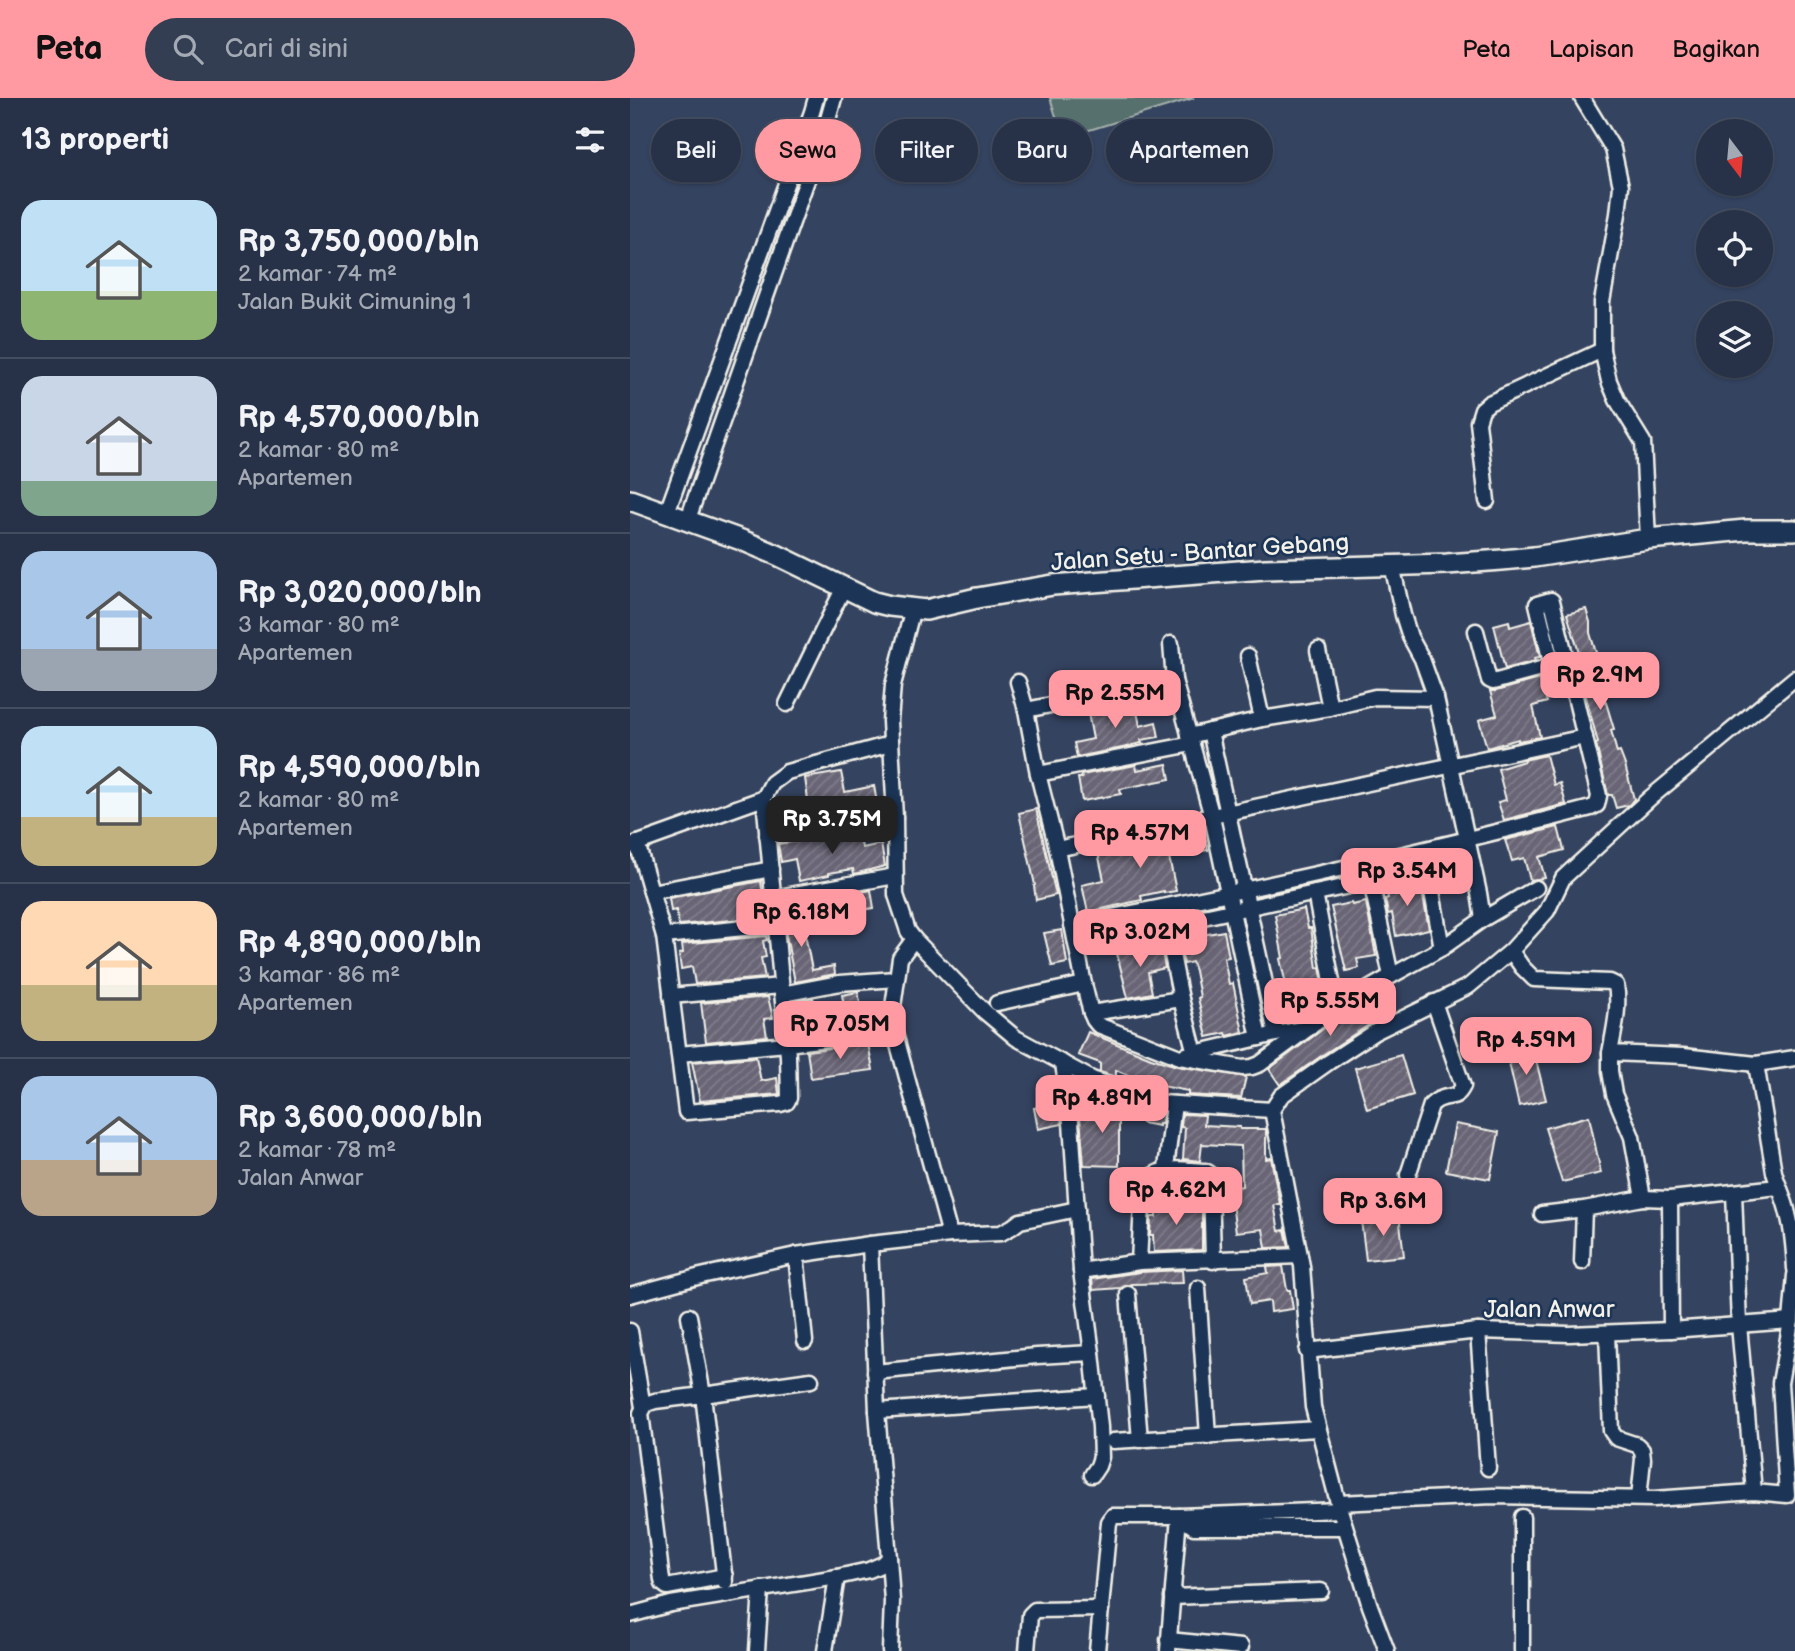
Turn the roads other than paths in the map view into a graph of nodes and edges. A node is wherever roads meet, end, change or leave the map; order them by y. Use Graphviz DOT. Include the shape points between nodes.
graph roads {
  1 [pos="816,98"];
  2 [pos="834,98"];
  3 [pos="1583,98"];
  4 [pos="1602,350"];
  5 [pos="630,500"];
  6 [pos="1488,502"];
  7 [pos="667,513"];
  8 [pos="688,519"];
  9 [pos="1795,530"];
  10 [pos="1648,539"];
  11 [pos="1392,565"];
  12 [pos="844,587"];
  13 [pos="913,608"];
  14 [pos="1476,631"];
  15 [pos="1171,644"];
  16 [pos="1318,650"];
  17 [pos="1248,656"];
  18 [pos="1567,662"];
  19 [pos="1552,666"];
  20 [pos="1795,678"];
  21 [pos="1174,680"];
  22 [pos="1018,682"];
  23 [pos="1436,698"];
  24 [pos="787,704"];
  25 [pos="1330,708"];
  26 [pos="1026,710"];
  27 [pos="1262,719"];
  28 [pos="1210,731"];
  29 [pos="1585,737"];
  30 [pos="1190,740"];
  31 [pos="891,744"];
  32 [pos="1451,766"];
  33 [pos="1038,774"];
  34 [pos="764,798"];
  35 [pos="1229,813"];
  36 [pos="1212,817"];
  37 [pos="895,818"];
  38 [pos="767,835"];
  39 [pos="1466,841"];
  40 [pos="633,844"];
  41 [pos="1057,849"];
  42 [pos="1470,860"];
  43 [pos="771,869"];
  44 [pos="1428,869"];
  45 [pos="895,876"];
  46 [pos="1371,881"];
  47 [pos="1536,888"];
  48 [pos="1245,890"];
  49 [pos="651,892"];
  50 [pos="1315,893"];
  51 [pos="1228,894"];
  52 [pos="773,898"];
  53 [pos="1248,907"];
  54 [pos="1232,911"];
  55 [pos="1483,919"];
  56 [pos="775,925"];
  57 [pos="1072,925"];
  58 [pos="1166,925"];
  59 [pos="664,936"];
  60 [pos="914,939"];
  61 [pos="1076,942"];
  62 [pos="1441,948"];
  63 [pos="1511,951"];
  64 [pos="1391,976"];
  65 [pos="896,979"];
  66 [pos="1084,984"];
  67 [pos="782,990"];
  68 [pos="671,996"];
  69 [pos="1181,999"];
  70 [pos="1434,1002"];
  71 [pos="997,1003"];
  72 [pos="1337,1007"];
  73 [pos="1091,1013"];
  74 [pos="1311,1028"];
  75 [pos="894,1030"];
  76 [pos="1276,1034"];
  77 [pos="1259,1038"];
  78 [pos="787,1044"];
  79 [pos="1195,1053"];
  80 [pos="1610,1053"];
  81 [pos="679,1054"];
  82 [pos="1180,1057"];
  83 [pos="1795,1058"];
  84 [pos="1063,1063"];
  85 [pos="1756,1064"];
  86 [pos="1174,1104"];
  87 [pos="1272,1110"];
  88 [pos="1166,1168"];
  89 [pos="1408,1175"];
  90 [pos="1778,1187"];
  91 [pos="1734,1192"];
  92 [pos="1643,1198"];
  93 [pos="1670,1199"];
  94 [pos="1077,1209"];
  95 [pos="1584,1209"];
  96 [pos="1542,1214"];
  97 [pos="950,1235"];
  98 [pos="870,1244"];
  99 [pos="796,1255"];
  100 [pos="1300,1256"];
  101 [pos="1213,1261"];
  102 [pos="1139,1262"];
  103 [pos="1582,1262"];
  104 [pos="1795,1269"];
  105 [pos="1081,1271"];
  106 [pos="1795,1275"];
  107 [pos="1198,1288"];
  108 [pos="1128,1294"];
  109 [pos="630,1295"];
  110 [pos="689,1316"];
  111 [pos="1791,1321"];
  112 [pos="1739,1325"];
  113 [pos="1671,1330"];
  114 [pos="630,1331"];
  115 [pos="1478,1331"];
  116 [pos="1607,1333"];
  117 [pos="804,1341"];
  118 [pos="1307,1351"];
  119 [pos="1092,1353"];
  120 [pos="875,1372"];
  121 [pos="811,1380"];
  122 [pos="702,1395"];
  123 [pos="1097,1396"];
  124 [pos="643,1407"];
  125 [pos="877,1412"];
  126 [pos="1318,1429"];
  127 [pos="1208,1436"];
  128 [pos="1140,1440"];
  129 [pos="1113,1441"];
  130 [pos="1488,1468"];
  131 [pos="1091,1475"];
  132 [pos="1754,1492"];
  133 [pos="1639,1498"];
  134 [pos="1339,1507"];
  135 [pos="1179,1516"];
  136 [pos="1522,1517"];
  137 [pos="1345,1527"];
  138 [pos="889,1558"];
  139 [pos="725,1576"];
  140 [pos="837,1577"];
  141 [pos="761,1589"];
  142 [pos="1321,1591"];
  143 [pos="726,1594"];
  144 [pos="1172,1597"];
  145 [pos="1101,1609"];
  146 [pos="630,1615"];
  147 [pos="1168,1646"];
  148 [pos="1241,1647"];
  149 [pos="757,1651"];
  150 [pos="825,1651"];
  151 [pos="890,1651"];
  152 [pos="1027,1651"];
  153 [pos="1097,1651"];
  154 [pos="1387,1651"];
  155 [pos="1522,1651"];
  1 -- 7 [label="street"];
  2 -- 8 [label="street"];
  3 -- 4 [label="street" via="1613,149 1621,186 1602,302"];
  4 -- 6 [label="street" via="1482,409 1478,422"];
  4 -- 10 [label="street" via="1617,400 1643,442"];
  5 -- 7 [label="main road, Jalan Setu - Bantar Gebang"];
  7 -- 8 [label="main road, Jalan Setu - Bantar Gebang"];
  8 -- 12 [label="main road, Jalan Setu - Bantar Gebang"];
  9 -- 10 [label="main road, Jalan Setu - Bantar Gebang"];
  10 -- 11 [label="main road, Jalan Setu - Bantar Gebang" via="1523,558"];
  11 -- 13 [label="main road, Jalan Setu - Bantar Gebang" via="1052,585 926,610"];
  11 -- 23 [label="street" via="1406,626"];
  12 -- 13 [label="main road, Jalan Setu - Bantar Gebang" via="874,602"];
  12 -- 24 [label="street"];
  13 -- 31 [label="street" via="893,685"];
  14 -- 19 [label="street" via="1493,682"];
  15 -- 21 [label="street"];
  16 -- 25 [label="street"];
  17 -- 27 [label="street"];
  18 -- 19 [label="street"];
  18 -- 19 [label="street" via="1551,600 1537,604"];
  18 -- 29 [label="street"];
  20 -- 63 [label="street" via="1650,798 1563,878 1547,911"];
  21 -- 26 [label="street"];
  21 -- 30 [label="street"];
  22 -- 26 [label="street"];
  23 -- 25 [label="street" via="1375,697"];
  23 -- 32 [label="street"];
  25 -- 27 [label="street"];
  26 -- 33 [label="street"];
  27 -- 28 [label="street"];
  28 -- 30 [label="street"];
  28 -- 35 [label="street"];
  29 -- 32 [label="street"];
  29 -- 39 [label="street" via="1599,796 1597,805"];
  30 -- 33 [label="street"];
  30 -- 36 [label="street"];
  31 -- 34 [label="street" via="787,772 772,783"];
  31 -- 37 [label="street"];
  32 -- 35 [label="street"];
  32 -- 39 [label="street"];
  33 -- 41 [label="street"];
  34 -- 38 [label="street"];
  34 -- 40 [label="street"];
  35 -- 36 [label="street"];
  35 -- 48 [label="street"];
  36 -- 41 [label="street"];
  36 -- 51 [label="street"];
  37 -- 38 [label="street"];
  37 -- 45 [label="street"];
  38 -- 43 [label="street"];
  39 -- 42 [label="street"];
  39 -- 48 [label="street"];
  40 -- 49 [label="street"];
  41 -- 57 [label="street"];
  42 -- 44 [label="street"];
  42 -- 55 [label="street"];
  43 -- 49 [label="street"];
  43 -- 52 [label="street"];
  44 -- 46 [label="street"];
  44 -- 62 [label="street"];
  45 -- 52 [label="street"];
  45 -- 60 [label="street" via="896,894"];
  46 -- 50 [label="street"];
  46 -- 64 [label="street"];
  47 -- 55 [label="street"];
  48 -- 51 [label="street"];
  48 -- 53 [label="street"];
  49 -- 59 [label="street"];
  50 -- 53 [label="street"];
  50 -- 72 [label="street"];
  51 -- 54 [label="street"];
  51 -- 57 [label="street"];
  52 -- 56 [label="street"];
  53 -- 54 [label="street"];
  53 -- 76 [label="street"];
  54 -- 58 [label="street"];
  54 -- 77 [label="street"];
  55 -- 62 [label="street"];
  56 -- 59 [label="street"];
  56 -- 67 [label="street"];
  57 -- 61 [label="street"];
  58 -- 61 [label="street"];
  58 -- 69 [label="street"];
  59 -- 68 [label="street"];
  60 -- 65 [label="street" via="900,958"];
  60 -- 84 [label="street" via="1016,1038"];
  61 -- 66 [label="street"];
  62 -- 64 [label="street"];
  63 -- 70 [label="street" via="1469,986"];
  63 -- 80 [label="street" via="1534,979 1616,985"];
  64 -- 72 [label="street"];
  65 -- 67 [label="street"];
  65 -- 75 [label="street"];
  66 -- 71 [label="street"];
  66 -- 73 [label="street"];
  67 -- 68 [label="street"];
  67 -- 78 [label="street"];
  68 -- 81 [label="street"];
  69 -- 73 [label="street"];
  69 -- 79 [label="street"];
  70 -- 87 [label="street" via="1329,1062 1281,1096"];
  70 -- 89 [label="street" via="1463,1086 1454,1097 1431,1105"];
  72 -- 74 [label="street"];
  73 -- 82 [label="street" via="1098,1025"];
  74 -- 76 [label="street"];
  74 -- 82 [label="street" via="1252,1067"];
  75 -- 78 [label="street"];
  75 -- 97 [label="street"];
  76 -- 77 [label="street"];
  77 -- 79 [label="street"];
  78 -- 81 [label="street"];
  78 -- 81 [label="street" via="789,1094 787,1102 780,1104 686,1112"];
  79 -- 82 [label="street"];
  80 -- 85 [label="street"];
  80 -- 92 [label="street" via="1614,1094 1632,1137"];
  83 -- 85 [label="street"];
  84 -- 86 [label="street" via="1092,1079"];
  84 -- 94 [label="street"];
  85 -- 90 [label="street"];
  86 -- 87 [label="street"];
  86 -- 88 [label="street"];
  87 -- 100 [label="street"];
  88 -- 101 [label="street" via="1209,1174"];
  88 -- 102 [label="street" via="1143,1185"];
  90 -- 91 [label="street"];
  90 -- 104 [label="street" via="1788,1212"];
  91 -- 93 [label="street"];
  91 -- 112 [label="street"];
  92 -- 93 [label="street"];
  92 -- 95 [label="street"];
  93 -- 113 [label="street"];
  94 -- 97 [label="street" via="1020,1221 1001,1233"];
  94 -- 105 [label="street"];
  95 -- 96 [label="street"];
  95 -- 103 [label="street"];
  97 -- 98 [label="street"];
  98 -- 99 [label="street"];
  98 -- 120 [label="street"];
  99 -- 109 [label="street"];
  99 -- 117 [label="street"];
  100 -- 101 [label="street"];
  100 -- 118 [label="street"];
  101 -- 102 [label="street"];
  102 -- 105 [label="street"];
  105 -- 119 [label="street"];
  106 -- 111 [label="street"];
  107 -- 127 [label="street"];
  108 -- 128 [label="street"];
  110 -- 122 [label="street"];
  111 -- 112 [label="street, Jalan Anwar"];
  111 -- 132 [label="street" via="1780,1390 1787,1495"];
  112 -- 113 [label="street, Jalan Anwar"];
  112 -- 132 [label="street"];
  113 -- 116 [label="street, Jalan Anwar"];
  114 -- 124 [label="street"];
  115 -- 116 [label="street, Jalan Anwar"];
  115 -- 118 [label="street, Jalan Anwar"];
  115 -- 130 [label="street"];
  116 -- 133 [label="street" via="1611,1431 1642,1450"];
  118 -- 126 [label="street"];
  119 -- 120 [label="street"];
  119 -- 123 [label="street"];
  120 -- 125 [label="street"];
  121 -- 122 [label="street"];
  122 -- 124 [label="street"];
  122 -- 139 [label="street"];
  123 -- 125 [label="street"];
  123 -- 131 [label="street" via="1101,1457"];
  124 -- 139 [label="street" via="663,1584"];
  125 -- 138 [label="street"];
  126 -- 127 [label="street"];
  126 -- 134 [label="street"];
  127 -- 128 [label="street"];
  128 -- 129 [label="street"];
  132 -- 133 [label="street"];
  133 -- 134 [label="street" via="1493,1496"];
  134 -- 135 [label="street"];
  134 -- 137 [label="street"];
  135 -- 137 [label="street" via="1194,1527"];
  135 -- 144 [label="street"];
  135 -- 145 [label="street" via="1113,1516"];
  136 -- 155 [label="street"];
  137 -- 154 [label="street"];
  138 -- 140 [label="street" via="869,1570"];
  138 -- 151 [label="street"];
  139 -- 143 [label="street"];
  140 -- 141 [label="street"];
  140 -- 150 [label="street"];
  141 -- 143 [label="street"];
  141 -- 149 [label="street"];
  142 -- 144 [label="street"];
  143 -- 146 [label="street"];
  144 -- 147 [label="street"];
  145 -- 152 [label="street" via="1035,1610 1030,1615"];
  145 -- 153 [label="street"];
  147 -- 148 [label="street"];
}
